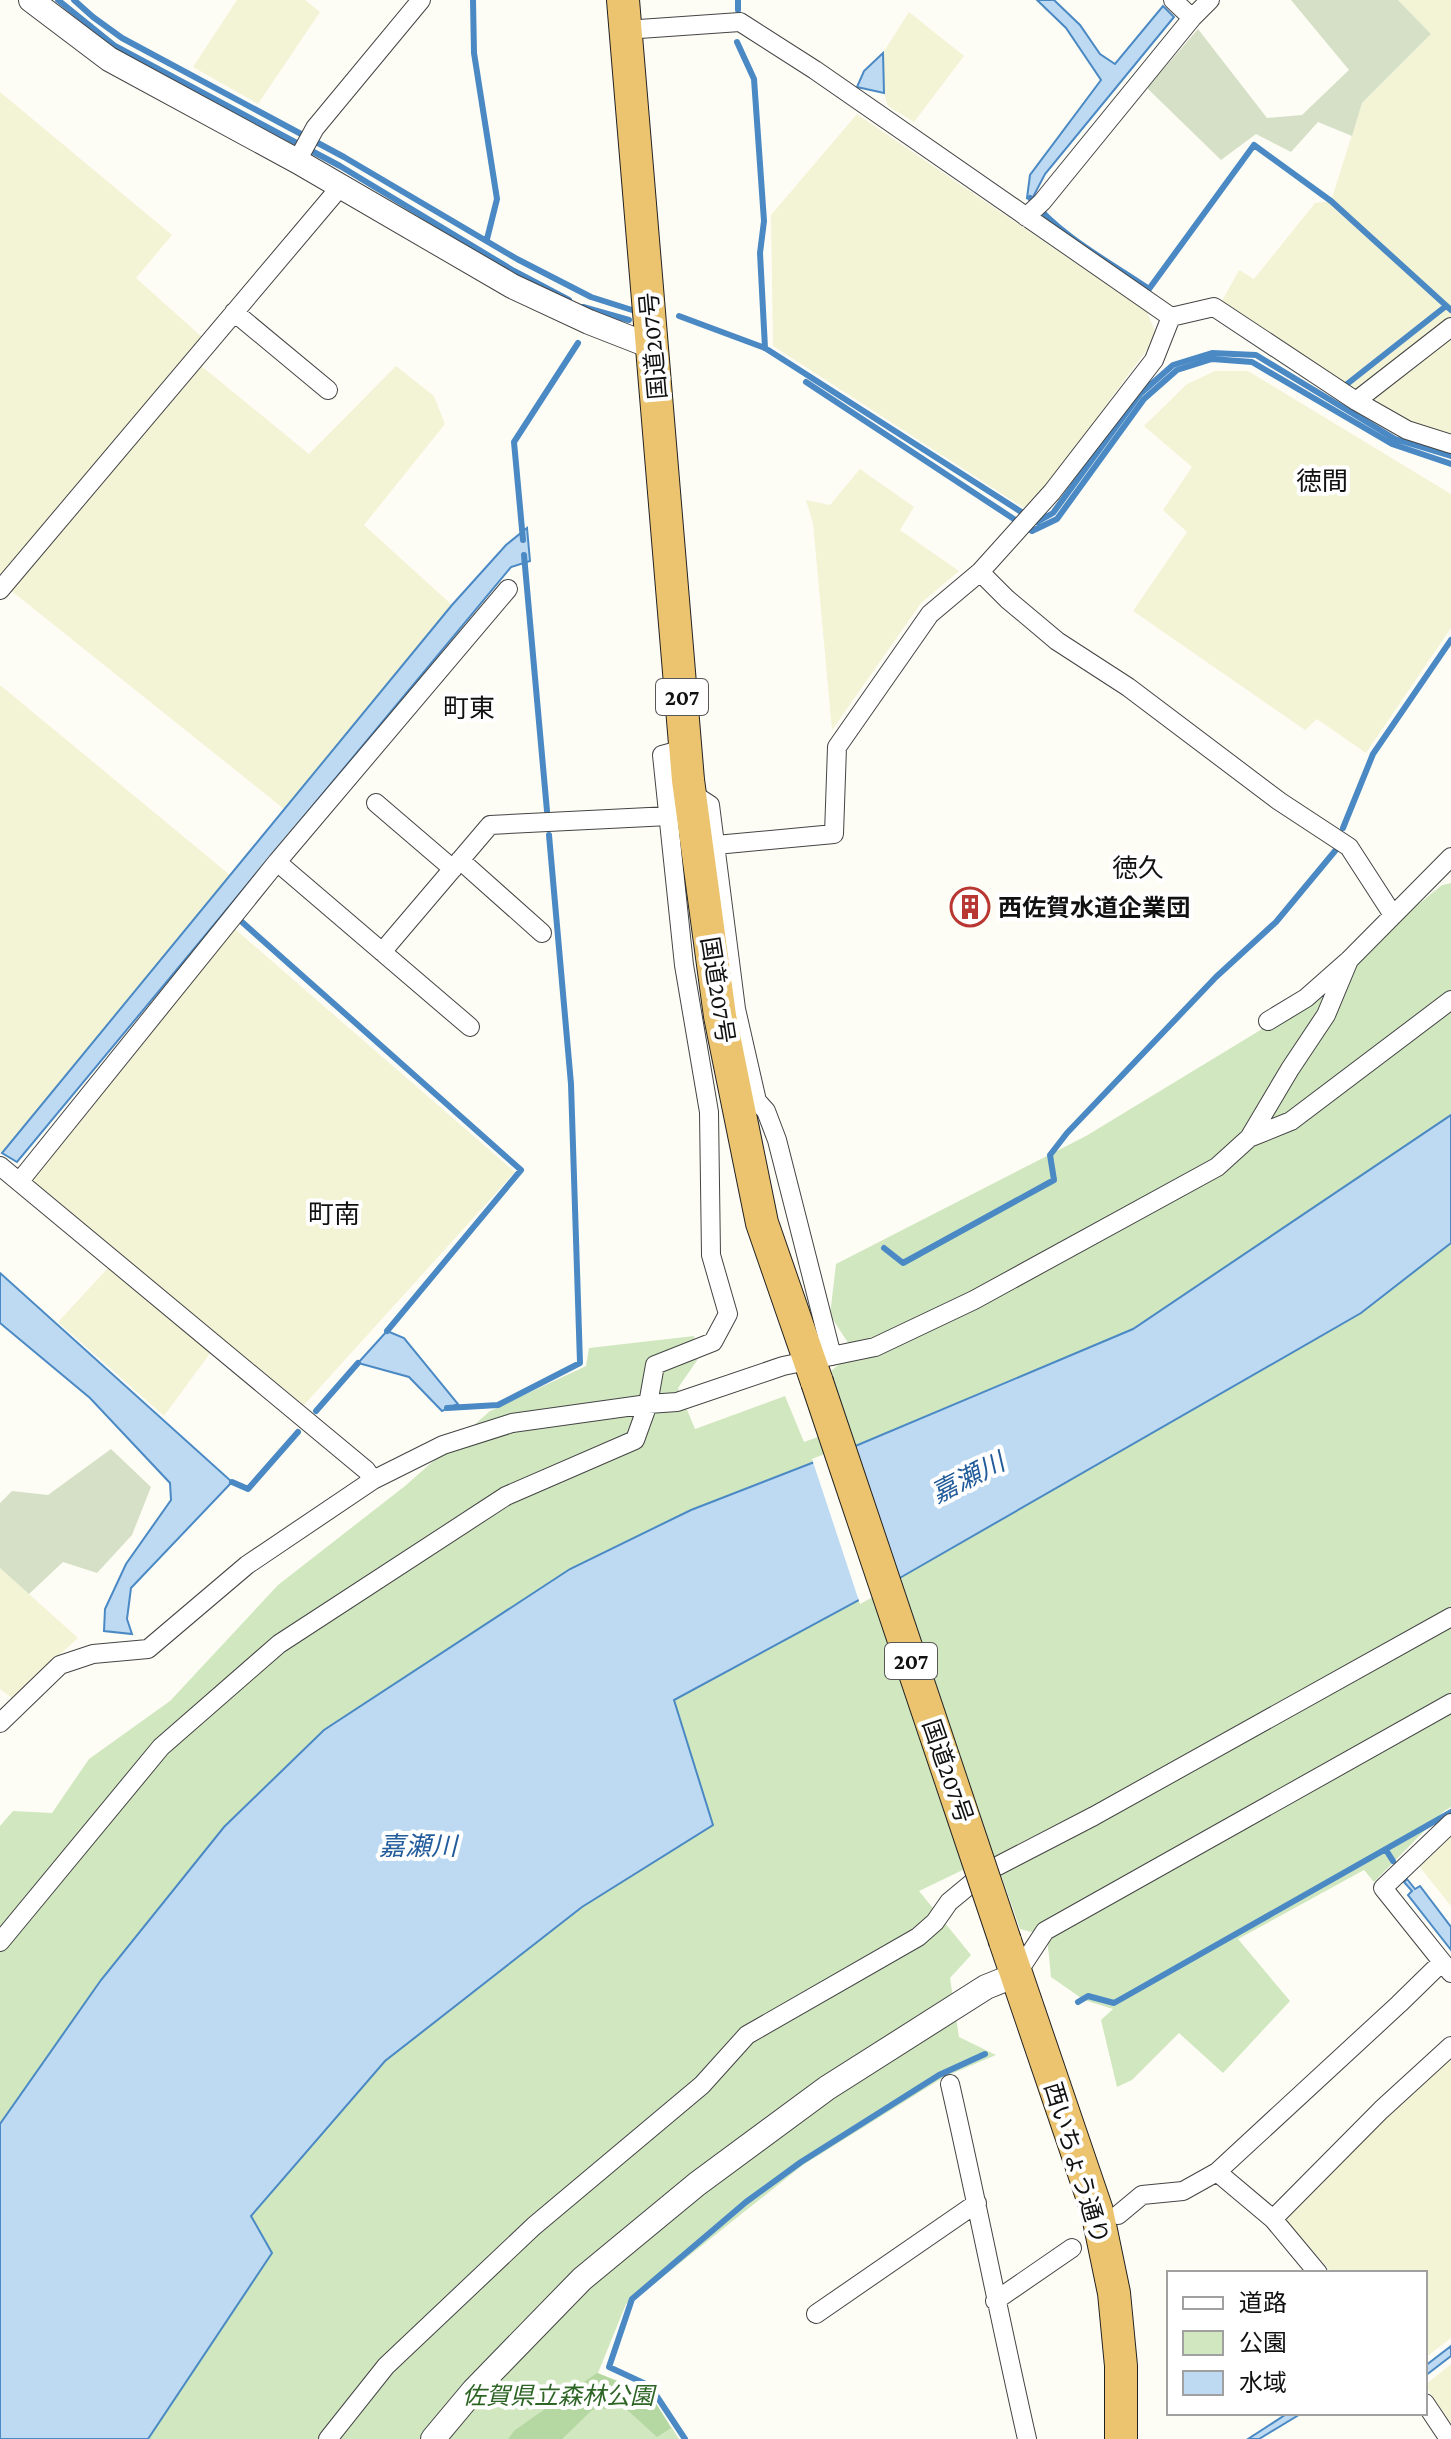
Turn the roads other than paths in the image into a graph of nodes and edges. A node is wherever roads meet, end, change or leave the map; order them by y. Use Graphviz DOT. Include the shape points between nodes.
graph roads {
  1 [pos="31,0"];
  2 [pos="421,0"];
  3 [pos="1210,0"];
  4 [pos="1182,9"];
  5 [pos="624,15"];
  6 [pos="297,161"];
  7 [pos="341,186"];
  8 [pos="1026,217"];
  9 [pos="234,312"];
  10 [pos="1171,317"];
  11 [pos="1451,327"];
  12 [pos="653,347"];
  13 [pos="328,390"];
  14 [pos="1351,398"];
  15 [pos="1451,444"];
  16 [pos="980,572"];
  17 [pos="508,589"];
  18 [pos="0,590"];
  19 [pos="685,741"];
  20 [pos="690,792"];
  21 [pos="376,803"];
  22 [pos="669,816"];
  23 [pos="716,845"];
  24 [pos="1451,857"];
  25 [pos="277,862"];
  26 [pos="456,864"];
  27 [pos="1393,915"];
  28 [pos="542,933"];
  29 [pos="382,952"];
  30 [pos="1349,960"];
  31 [pos="1451,1000"];
  32 [pos="1268,1021"];
  33 [pos="470,1027"];
  34 [pos="1249,1138"];
  35 [pos="0,1166"];
  36 [pos="19,1182"];
  37 [pos="820,1366"];
  38 [pos="648,1404"];
  39 [pos="373,1480"];
  40 [pos="1451,1617"];
  41 [pos="1451,1703"];
  42 [pos="3,1714"];
  43 [pos="1451,1823"];
  44 [pos="1005,1941"];
  45 [pos="0,1942"];
  46 [pos="1446,1967"];
  47 [pos="1016,1975"];
  48 [pos="1451,2046"];
  49 [pos="950,2084"];
  50 [pos="1217,2172"];
  51 [pos="977,2203"];
  52 [pos="1118,2215"];
  53 [pos="1273,2219"];
  54 [pos="1072,2248"];
  55 [pos="1316,2271"];
  56 [pos="995,2301"];
  57 [pos="816,2314"];
  58 [pos="1427,2406"];
  59 [pos="328,2439"];
  60 [pos="433,2439"];
  61 [pos="1027,2439"];
  62 [pos="1121,2439"];
  63 [pos="1449,2439"];
  1 -- 6 [label="street" via="109,59"];
  2 -- 6 [label="street" via="315,128"];
  3 -- 4 [label="street"];
  4 -- 8 [label="street"];
  5 -- 8 [label="street" via="740,22"];
  5 -- 12 [label="highway, 国道207号 / 207"];
  6 -- 7 [label="street"];
  7 -- 9 [label="street"];
  7 -- 12 [label="street" via="512,286"];
  8 -- 10 [label="street"];
  9 -- 13 [label="street"];
  9 -- 18 [label="street"];
  10 -- 14 [label="street" via="1214,307"];
  10 -- 16 [label="street" via="1154,360 1052,492"];
  11 -- 14 [label="street"];
  12 -- 19 [label="highway, 国道207号 / 207"];
  14 -- 15 [label="street" via="1407,430"];
  16 -- 23 [label="street" via="930,614 837,747 834,834"];
  16 -- 27 [label="street" via="1057,641 1349,847"];
  17 -- 25 [label="street"];
  19 -- 20 [label="highway, 国道207号 / 207"];
  19 -- 22 [label="street" via="662,755"];
  20 -- 23 [label="street" via="710,805"];
  20 -- 37 [label="highway, 国道207号 / 207" via="720,1016 762,1223"];
  21 -- 26 [label="street"];
  22 -- 26 [label="street" via="490,825"];
  22 -- 38 [label="street" via="684,965 709,1112 711,1255 728,1314 713,1342 655,1365"];
  23 -- 37 [label="street" via="736,1009 757,1101 777,1140"];
  24 -- 27 [label="street"];
  25 -- 29 [label="street"];
  25 -- 36 [label="street"];
  26 -- 28 [label="street"];
  26 -- 29 [label="street"];
  27 -- 30 [label="street"];
  29 -- 33 [label="street"];
  30 -- 32 [label="street" via="1306,998"];
  30 -- 34 [label="street" via="1326,1015"];
  31 -- 34 [label="street" via="1291,1121"];
  34 -- 37 [label="street" via="1217,1167 974,1300 875,1347"];
  35 -- 36 [label="street"];
  36 -- 39 [label="street"];
  37 -- 38 [label="street" via="783,1366 677,1402"];
  37 -- 44 [label="highway, 国道207号 / 207, bridge"];
  38 -- 39 [label="street" via="512,1423 443,1445"];
  38 -- 45 [label="street" via="635,1440 506,1496 279,1644 161,1747"];
  39 -- 42 [label="street" via="247,1565 148,1649 93,1654 60,1665"];
  40 -- 59 [label="street" via="984,1873 918,1937 747,2035 702,2085 534,2226 386,2366"];
  41 -- 47 [label="street" via="1045,1931"];
  43 -- 46 [label="street" via="1383,1888"];
  44 -- 47 [label="highway, 西いちょう通り / 207"];
  46 -- 50 [label="street"];
  47 -- 60 [label="street" via="986,1987 827,2088 697,2184 582,2279"];
  47 -- 62 [label="highway, 西いちょう通り / 207" via="1097,2211 1114,2293"];
  48 -- 53 [label="street"];
  49 -- 51 [label="street"];
  50 -- 52 [label="street" via="1183,2191 1142,2195"];
  50 -- 53 [label="street"];
  51 -- 56 [label="street"];
  51 -- 57 [label="street"];
  53 -- 55 [label="street"];
  54 -- 56 [label="street"];
  56 -- 61 [label="street"];
  58 -- 63 [label="street"];
}
